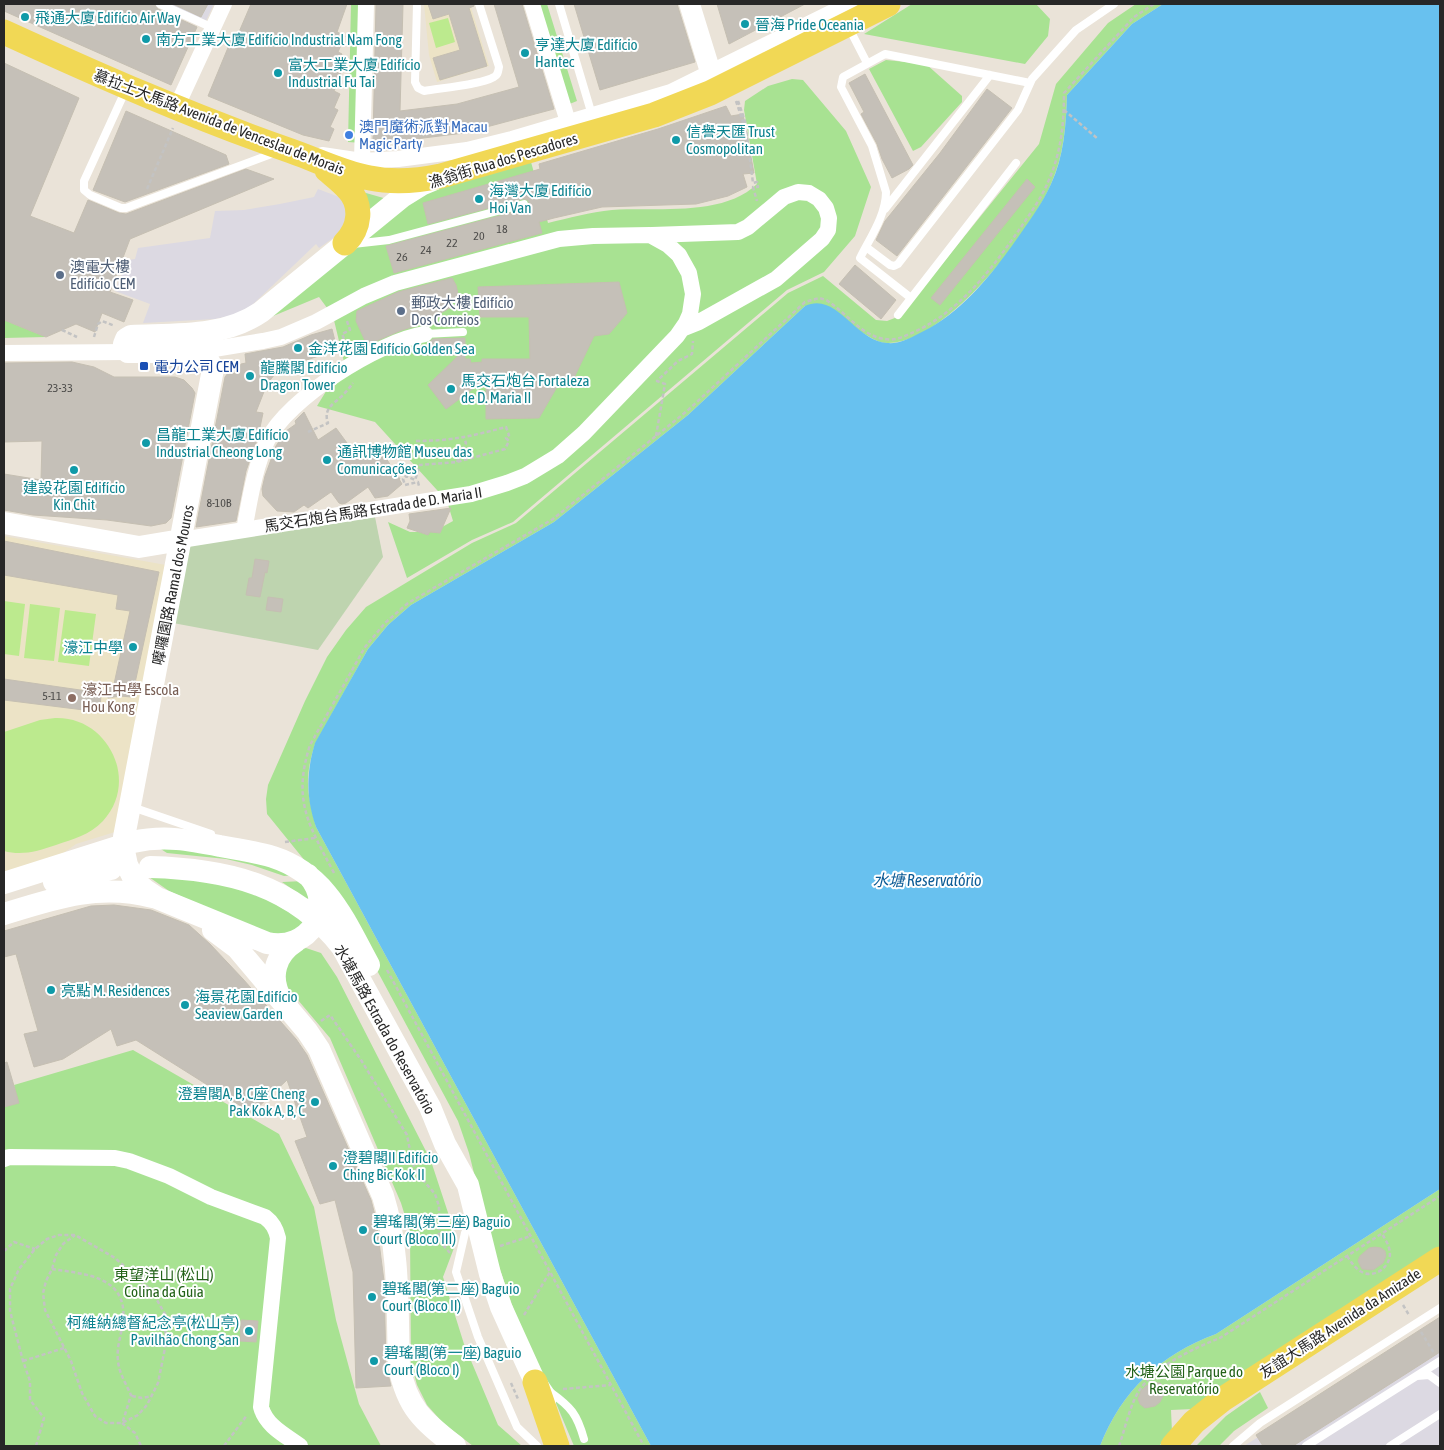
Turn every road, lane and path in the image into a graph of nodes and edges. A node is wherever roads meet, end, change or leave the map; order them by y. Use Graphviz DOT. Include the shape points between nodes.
graph roads {
  1 [pos="160,4"];
  2 [pos="224,4"];
  3 [pos="366,4"];
  4 [pos="417,4"];
  5 [pos="479,4"];
  6 [pos="532,4"];
  7 [pos="558,4"];
  8 [pos="683,4"];
  9 [pos="692,4"];
  10 [pos="888,4"];
  11 [pos="1114,4"];
  12 [pos="1154,4"];
  13 [pos="848,14"];
  14 [pos="213,28"];
  15 [pos="4,32"];
  16 [pos="866,63"];
  17 [pos="990,75"];
  18 [pos="720,82"];
  19 [pos="1030,83"];
  20 [pos="118,84"];
  21 [pos="178,109"];
  22 [pos="1064,110"];
  23 [pos="592,115"];
  24 [pos="568,122"];
  25 [pos="1098,140"];
  26 [pos="260,148"];
  27 [pos="303,156"];
  28 [pos="362,161"];
  29 [pos="1016,163"];
  30 [pos="441,176"];
  31 [pos="757,182"];
  32 [pos="883,183"];
  33 [pos="902,188"];
  34 [pos="755,194"];
  35 [pos="142,202"];
  36 [pos="524,204"];
  37 [pos="881,214"];
  38 [pos="650,235"];
  39 [pos="344,244"];
  40 [pos="866,247"];
  41 [pos="912,298"];
  42 [pos="334,312"];
  43 [pos="898,315"];
  44 [pos="705,319"];
  45 [pos="684,328"];
  46 [pos="463,332"];
  47 [pos="425,334"];
  48 [pos="131,344"];
  49 [pos="89,352"];
  50 [pos="196,352"];
  51 [pos="4,353"];
  52 [pos="363,358"];
  53 [pos="354,381"];
  54 [pos="308,432"];
  55 [pos="656,436"];
  56 [pos="464,438"];
  57 [pos="416,441"];
  58 [pos="457,462"];
  59 [pos="407,488"];
  60 [pos="4,523"];
  61 [pos="244,530"];
  62 [pos="181,540"];
  63 [pos="109,691"];
  64 [pos="99,694"];
  65 [pos="130,807"];
  66 [pos="215,835"];
  67 [pos="129,843"];
  68 [pos="150,867"];
  69 [pos="111,869"];
  70 [pos="308,875"];
  71 [pos="338,880"];
  72 [pos="5,898"];
  73 [pos="169,902"];
  74 [pos="296,941"];
  75 [pos="384,965"];
  76 [pos="283,1002"];
  77 [pos="317,1024"];
  78 [pos="4,1159"];
  79 [pos="462,1187"];
  80 [pos="1440,1196"];
  81 [pos="466,1233"];
  82 [pos="1382,1233"];
  83 [pos="75,1235"];
  84 [pos="531,1236"];
  85 [pos="35,1249"];
  86 [pos="4,1251"];
  87 [pos="484,1251"];
  88 [pos="1347,1256"];
  89 [pos="1440,1259"];
  90 [pos="458,1263"];
  91 [pos="52,1269"];
  92 [pos="550,1272"];
  93 [pos="1440,1277"];
  94 [pos="1440,1308"];
  95 [pos="521,1319"];
  96 [pos="64,1348"];
  97 [pos="1440,1360"];
  98 [pos="23,1361"];
  99 [pos="508,1376"];
  100 [pos="1415,1377"];
  101 [pos="1440,1383"];
  102 [pos="611,1385"];
  103 [pos="540,1386"];
  104 [pos="262,1395"];
  105 [pos="131,1396"];
  106 [pos="152,1396"];
  107 [pos="520,1402"];
  108 [pos="1440,1414"];
  109 [pos="122,1423"];
  110 [pos="558,1442"];
  111 [pos="36,1446"];
  112 [pos="141,1446"];
  113 [pos="224,1446"];
  114 [pos="300,1446"];
  115 [pos="455,1446"];
  116 [pos="644,1446"];
  117 [pos="1119,1446"];
  118 [pos="1173,1446"];
  119 [pos="1192,1446"];
  120 [pos="1232,1446"];
  121 [pos="1306,1446"];
  122 [pos="1390,1446"];
  1 -- 14 [label="lane"];
  2 -- 14 [label="street"];
  3 -- 28 [label="street"];
  4 -- 5 [label="lane" via="415,82 424,90 465,85 497,74 499,67"];
  6 -- 24 [label="street"];
  7 -- 23 [label="lane"];
  8 -- 18 [label="lane"];
  9 -- 18 [label="street"];
  10 -- 13 [label="main road, 漁翁街 Rua dos Pescadores"];
  11 -- 19 [label="lane" via="1076,30"];
  12 -- 22 [label="path" via="1134,17 1064,93"];
  13 -- 16 [label="lane"];
  13 -- 18 [label="main road, 漁翁街 Rua dos Pescadores"];
  14 -- 21 [label="street"];
  15 -- 20 [label="main road, 慕拉士大馬路 Avenida de Venceslau de Morais"];
  16 -- 17 [label="lane" via="885,54"];
  16 -- 32 [label="lane" via="845,74 841,84 872,146"];
  17 -- 19 [label="lane"];
  17 -- 33 [label="lane"];
  18 -- 23 [label="street, 漁翁街 Rua dos Pescadores" via="671,92"];
  18 -- 30 [label="main road, 漁翁街 Rua dos Pescadores" via="686,104 654,115"];
  18 -- 31 [label="path" via="745,121 753,183"];
  18 -- 31 [label="path" via="744,121 751,182"];
  19 -- 40 [label="lane" via="1018,110 898,264 890,265"];
  20 -- 21 [label="main road, 慕拉士大馬路 Avenida de Venceslau de Morais"];
  20 -- 35 [label="lane" via="123,92 122,98 84,181 84,188 90,195 122,208"];
  21 -- 26 [label="main road, 慕拉士大馬路 Avenida de Venceslau de Morais"];
  21 -- 35 [label="path"];
  22 -- 25 [label="path"];
  22 -- 55 [label="path" via="1058,153 1034,209 973,290 950,311 901,338 886,339 871,336 826,300 811,299 687,412"];
  23 -- 24 [label="street, 漁翁街 Rua dos Pescadores"];
  24 -- 28 [label="street, 漁翁街 Rua dos Pescadores" via="467,150"];
  26 -- 27 [label="main road, 慕拉士大馬路 Avenida de Venceslau de Morais"];
  26 -- 28 [label="street, 漁翁街 Rua dos Pescadores"];
  26 -- 35 [label="lane"];
  27 -- 30 [label="main road, 慕拉士大馬路 Avenida de Venceslau de Morais" via="377,179 412,181"];
  27 -- 39 [label="main road" via="345,185 356,201 357,224"];
  29 -- 41 [label="lane"];
  30 -- 39 [label="main road, 漁翁街 Rua dos Pescadores" via="402,197"];
  31 -- 34 [label="path" via="758,186 753,187"];
  32 -- 33 [label="lane" via="890,190"];
  32 -- 37 [label="lane" via="886,200"];
  33 -- 37 [label="lane"];
  36 -- 39 [label="lane" via="389,240"];
  37 -- 40 [label="lane"];
  38 -- 42 [label="street" via="559,239 395,283"];
  38 -- 44 [label="street" via="738,232 784,197 796,192 814,195 825,206 829,225 819,243 776,279"];
  38 -- 45 [label="street, 馬交石炮台馬路 Estrada de D. Maria II" via="676,252 689,273 693,299"];
  39 -- 48 [label="main road, 漁翁街 Rua dos Pescadores" via="262,312 240,324"];
  40 -- 41 [label="lane" via="860,258"];
  41 -- 43 [label="lane"];
  42 -- 50 [label="street" via="281,337"];
  42 -- 52 [label="path" via="338,322 346,318 350,330 342,334 348,350 358,346"];
  44 -- 45 [label="street"];
  44 -- 55 [label="path" via="710,328 694,337 692,354 678,361 657,381 665,384"];
  45 -- 61 [label="street, 馬交石炮台馬路 Estrada de D. Maria II" via="584,433 558,456 525,476 471,494"];
  46 -- 47 [label="lane"];
  47 -- 52 [label="street"];
  48 -- 49 [label="street"];
  48 -- 49 [label="path" via="102,321 98,324"];
  48 -- 50 [label="main road"];
  49 -- 51 [label="street"];
  50 -- 62 [label="main road, 嚤囉園路 Ramal dos Mouros" via="207,358 213,369"];
  52 -- 61 [label="street" via="309,394 286,414 274,430 255,475"];
  53 -- 54 [label="path" via="327,411 328,423"];
  55 -- 71 [label="path" via="553,519 408,603 365,647 310,745 302,779 311,831"];
  56 -- 57 [label="path"];
  56 -- 58 [label="path" via="466,443"];
  56 -- 58 [label="path" via="506,427 509,441 505,449"];
  58 -- 59 [label="path" via="420,465 415,480 406,476 402,480 406,485 418,482 420,486"];
  60 -- 62 [label="main road, 馬交石炮台馬路 Estrada de D. Maria II" via="139,547"];
  61 -- 62 [label="street, 馬交石炮台馬路 Estrada de D. Maria II"];
  62 -- 65 [label="main road, 嚤囉園路 Ramal dos Mouros"];
  63 -- 64 [label="path"];
  65 -- 66 [label="lane"];
  65 -- 67 [label="main road, 嚤囉園路 Ramal dos Mouros"];
  67 -- 70 [label="main road" via="153,838 182,839 273,857"];
  67 -- 72 [label="main road"];
  67 -- 73 [label="main road, 嚤囉園路 Ramal dos Mouros" via="127,865 136,880 149,893"];
  68 -- 79 [label="main road, 水塘馬路 Estrada do Reservatório" via="230,876 259,884 299,905 322,924 350,960 430,1107"];
  69 -- 72 [label="main road" via="74,876"];
  70 -- 74 [label="main road" via="318,891 320,907 312,928"];
  70 -- 79 [label="main road" via="340,912 444,1103 458,1140"];
  72 -- 73 [label="main road" via="119,891"];
  73 -- 74 [label="main road" via="271,944"];
  73 -- 76 [label="main road" via="232,943"];
  74 -- 76 [label="main road" via="281,955 275,972 276,986"];
  74 -- 79 [label="main road" via="309,941 332,957 407,1096"];
  75 -- 84 [label="path"];
  76 -- 115 [label="main road" via="320,1049 388,1211 395,1249 399,1366 408,1397 426,1424"];
  77 -- 90 [label="path" via="330,1015 407,1135 412,1161 435,1194 439,1206 439,1234"];
  78 -- 104 [label="street" via="115,1158 129,1161 272,1222 278,1238"];
  79 -- 81 [label="main road, 水塘馬路 Estrada do Reservatório"];
  79 -- 87 [label="main road, 水塘馬路 Estrada do Reservatório"];
  80 -- 82 [label="path"];
  81 -- 90 [label="lane"];
  81 -- 110 [label="main road, 水塘馬路 Estrada do Reservatório" via="476,1278 492,1324 537,1420"];
  82 -- 88 [label="path"];
  82 -- 88 [label="path" via="1390,1257 1381,1271 1375,1274 1362,1272"];
  83 -- 85 [label="path" via="47,1239"];
  83 -- 91 [label="path" via="63,1244"];
  83 -- 106 [label="path" via="115,1258 152,1292 164,1312 165,1348"];
  84 -- 87 [label="path"];
  84 -- 92 [label="path"];
  85 -- 86 [label="path" via="14,1242"];
  85 -- 98 [label="path" via="18,1269 10,1289 10,1311"];
  87 -- 103 [label="main road, 水塘馬路 Estrada do Reservatório" via="501,1307"];
  88 -- 117 [label="path" via="1220,1338 1171,1362 1153,1377 1138,1392"];
  89 -- 118 [label="main road, 友誼大馬路 Avenida da Amizade" via="1223,1399 1194,1422"];
  90 -- 110 [label="lane" via="456,1272 478,1337 517,1427"];
  91 -- 96 [label="path" via="43,1293 45,1310"];
  91 -- 105 [label="path" via="101,1278 120,1296 123,1322 117,1345 119,1367"];
  92 -- 95 [label="path"];
  92 -- 102 [label="path"];
  93 -- 119 [label="main road, 友誼大馬路 Avenida da Amizade" via="1236,1408"];
  94 -- 120 [label="lane" via="1260,1423"];
  96 -- 98 [label="path"];
  96 -- 109 [label="path" via="95,1416 106,1423"];
  97 -- 100 [label="lane"];
  98 -- 111 [label="path" via="30,1381 30,1400 44,1418"];
  99 -- 107 [label="path"];
  100 -- 101 [label="lane" via="1429,1375"];
  100 -- 121 [label="lane"];
  102 -- 103 [label="path"];
  102 -- 116 [label="path"];
  103 -- 110 [label="main road"];
  103 -- 110 [label="lane" via="566,1404 578,1420"];
  104 -- 113 [label="path"];
  104 -- 114 [label="street" via="261,1407 268,1423"];
  105 -- 106 [label="path"];
  105 -- 109 [label="path"];
  106 -- 109 [label="path" via="138,1415"];
  108 -- 122 [label="lane"];
  109 -- 112 [label="path" via="135,1433"];
}
